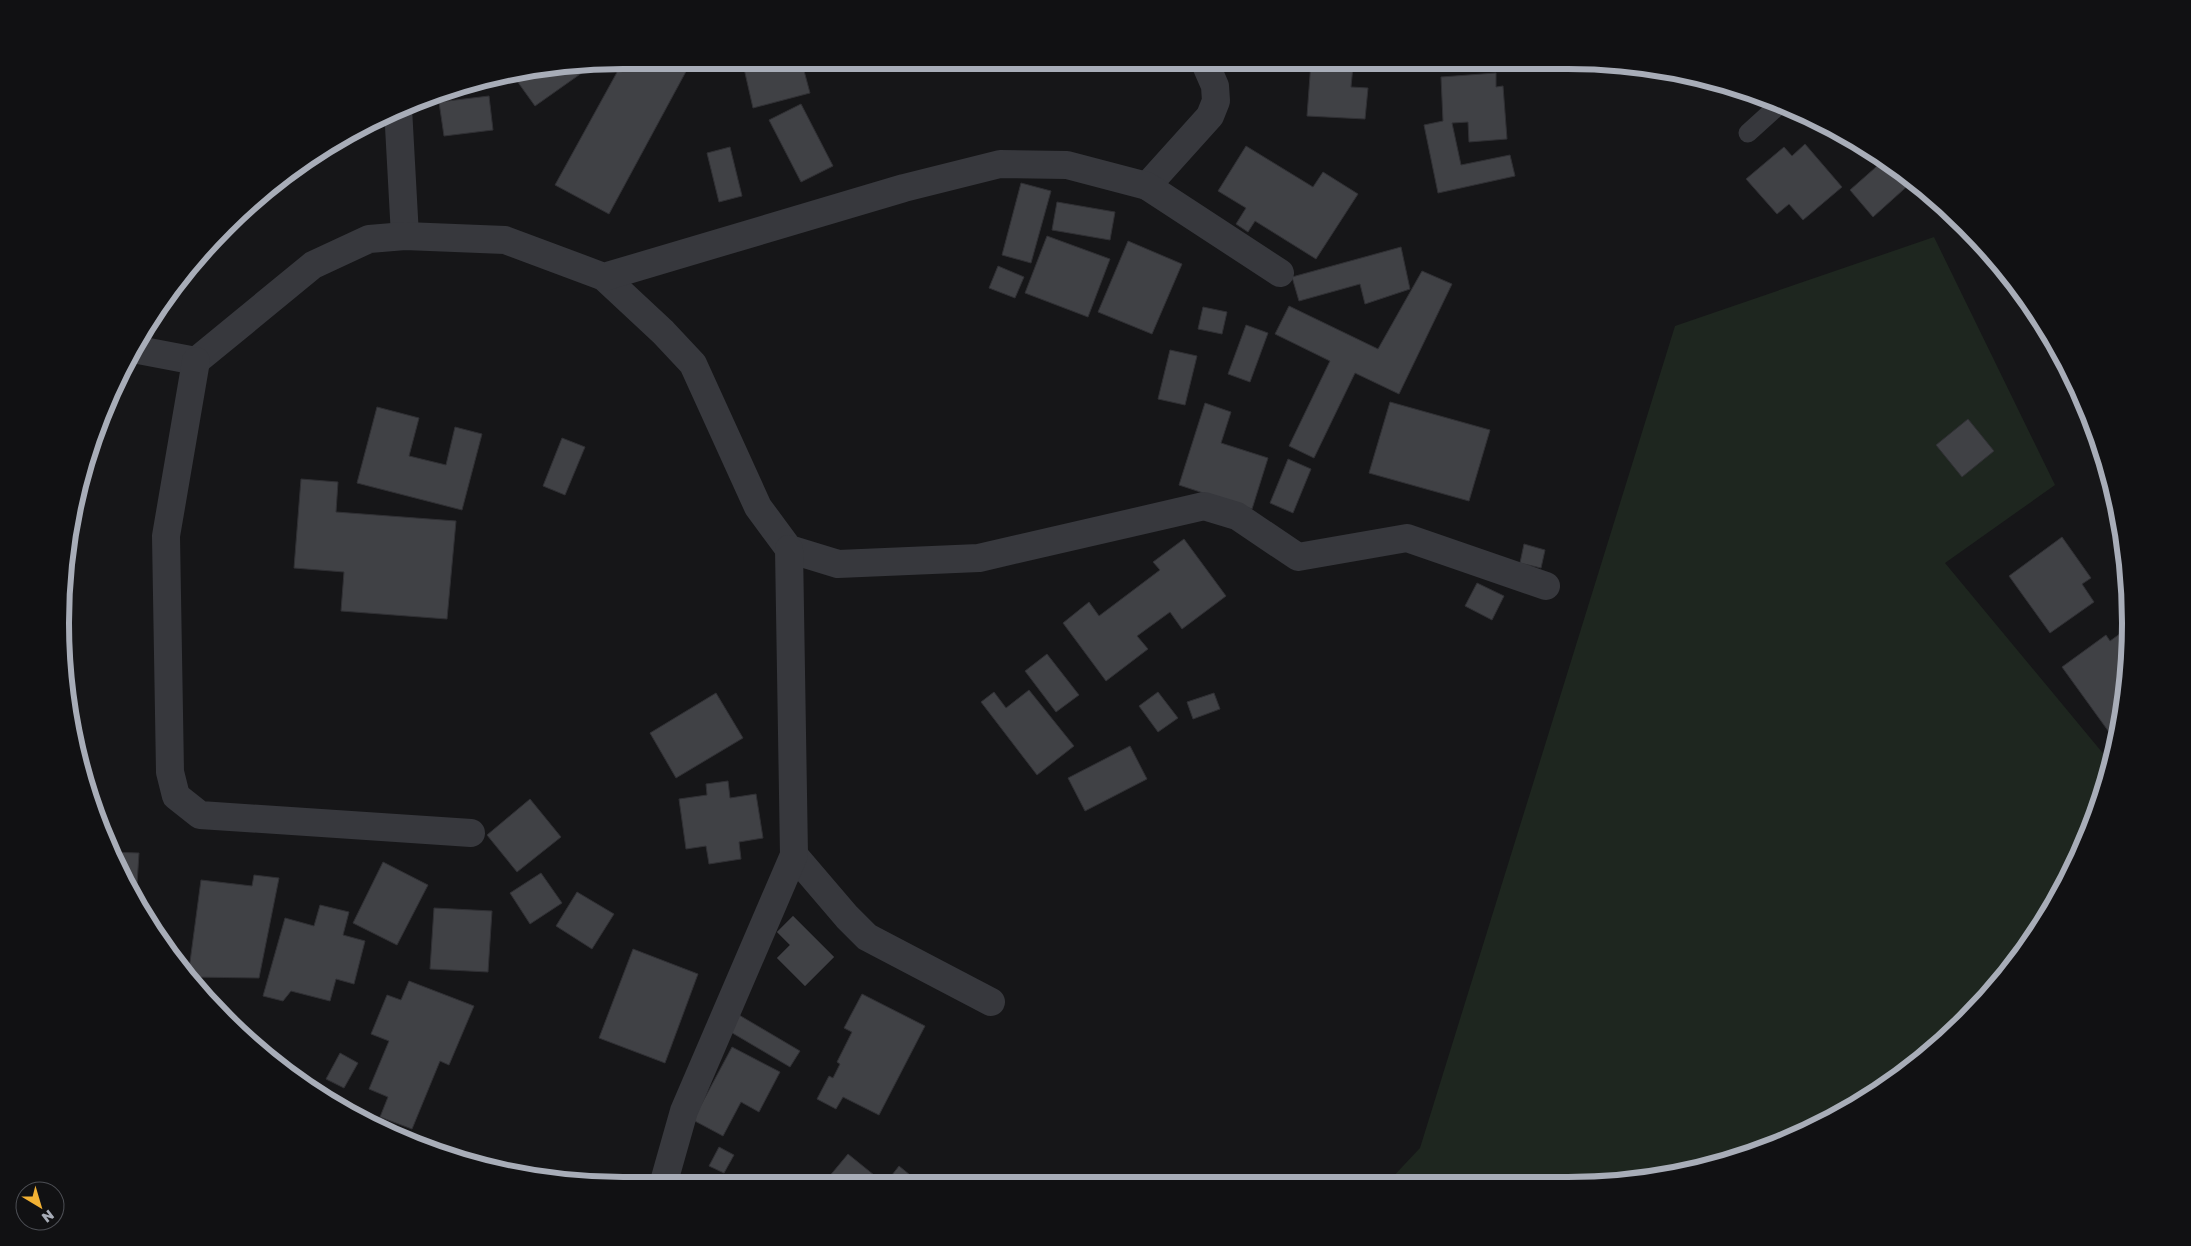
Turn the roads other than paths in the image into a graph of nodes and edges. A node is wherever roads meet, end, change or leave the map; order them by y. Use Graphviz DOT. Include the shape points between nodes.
graph roads {
  1 [pos="1207,69"];
  2 [pos="1775,109"];
  3 [pos="399,117"];
  4 [pos="1748,134"];
  5 [pos="1147,186"];
  6 [pos="406,236"];
  7 [pos="1280,273"];
  8 [pos="604,277"];
  9 [pos="141,350"];
  10 [pos="196,361"];
  11 [pos="789,550"];
  12 [pos="1546,586"];
  13 [pos="471,833"];
  14 [pos="794,855"];
  15 [pos="991,1002"];
  16 [pos="665,1177"];
  1 -- 5 [label="street" via="1215,86 1216,101 1210,116"];
  2 -- 4 [label="lane"];
  3 -- 6 [label="street"];
  5 -- 7 [label="street"];
  5 -- 8 [label="street" via="1068,165 1000,164 904,188"];
  6 -- 8 [label="street" via="504,240"];
  6 -- 10 [label="street" via="368,239 313,265"];
  8 -- 11 [label="street" via="693,364 758,507"];
  9 -- 10 [label="street"];
  10 -- 13 [label="street" via="166,536 170,772 176,796 200,815"];
  11 -- 12 [label="street" via="838,564 978,558 1204,506 1238,516 1298,557 1407,538"];
  11 -- 14 [label="street"];
  14 -- 15 [label="street" via="867,937"];
  14 -- 16 [label="street" via="684,1111"];
}
